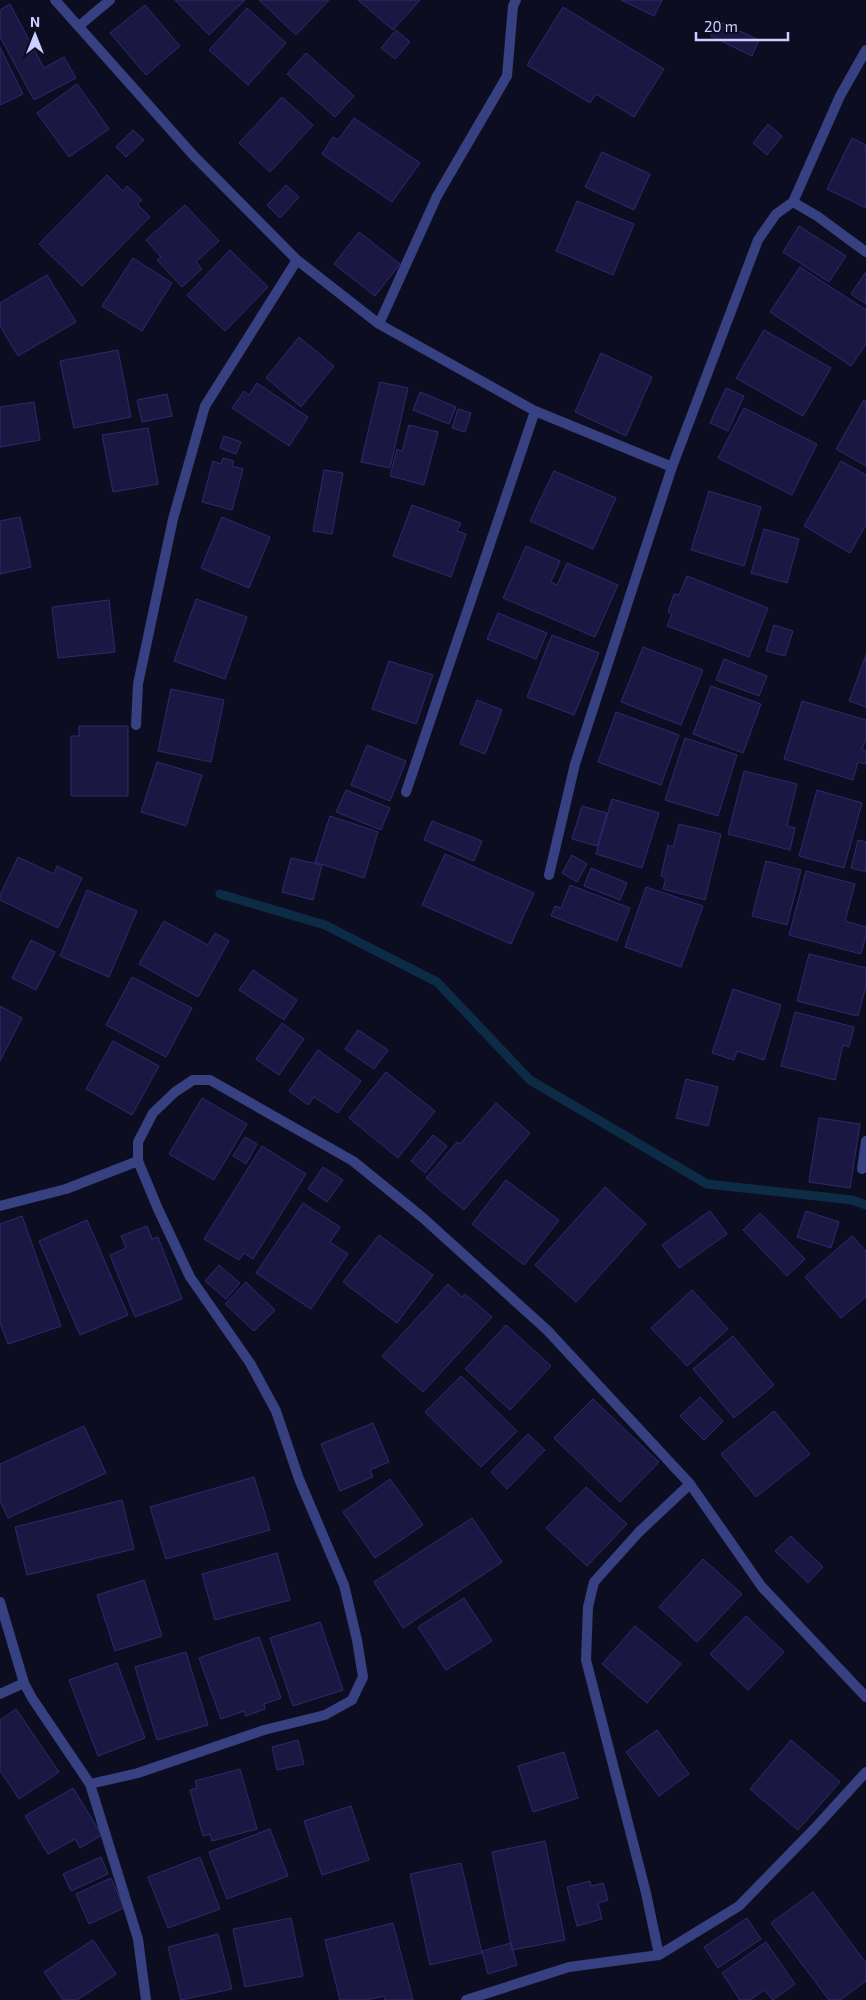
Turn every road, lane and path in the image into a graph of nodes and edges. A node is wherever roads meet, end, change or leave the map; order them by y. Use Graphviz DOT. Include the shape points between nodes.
graph roads {
  1 [pos="55,0"];
  2 [pos="110,0"];
  3 [pos="511,2"];
  4 [pos="79,26"];
  5 [pos="866,50"];
  6 [pos="793,202"];
  7 [pos="866,252"];
  8 [pos="297,260"];
  9 [pos="379,324"];
  10 [pos="535,411"];
  11 [pos="672,467"];
  12 [pos="136,725"];
  13 [pos="406,792"];
  14 [pos="549,876"];
  15 [pos="866,1140"];
  16 [pos="138,1161"];
  17 [pos="862,1169"];
  18 [pos="0,1206"];
  19 [pos="690,1484"];
  20 [pos="0,1602"];
  21 [pos="24,1683"];
  22 [pos="0,1694"];
  23 [pos="866,1697"];
  24 [pos="866,1772"];
  25 [pos="90,1784"];
  26 [pos="658,1955"];
  27 [pos="145,2000"];
  28 [pos="466,2000"];
  1 -- 4 [label="street"];
  2 -- 4 [label="street"];
  3 -- 9 [label="street" via="508,76 437,196"];
  4 -- 8 [label="street" via="194,156"];
  5 -- 6 [label="street" via="840,96"];
  6 -- 7 [label="street"];
  6 -- 11 [label="street" via="776,214 758,240"];
  8 -- 9 [label="street"];
  8 -- 12 [label="street" via="205,406 174,519 146,645 138,684"];
  9 -- 10 [label="street"];
  10 -- 11 [label="street"];
  10 -- 13 [label="street"];
  11 -- 14 [label="street" via="574,764"];
  15 -- 17 [label="street"];
  16 -- 18 [label="street" via="66,1190"];
  16 -- 19 [label="street" via="138,1142 153,1113 175,1092 194,1080 210,1080 353,1161 422,1217 547,1330"];
  16 -- 25 [label="street" via="190,1277 250,1363 276,1411 299,1479 344,1584 363,1677 352,1700 325,1715 264,1730 138,1773"];
  19 -- 23 [label="street" via="762,1587"];
  19 -- 26 [label="street" via="639,1532 594,1582 588,1607 586,1660 646,1893"];
  20 -- 21 [label="street"];
  21 -- 22 [label="street"];
  21 -- 25 [label="street"];
  24 -- 26 [label="street" via="740,1906"];
  25 -- 27 [label="street" via="138,1938"];
  26 -- 28 [label="street" via="569,1967"];
}
